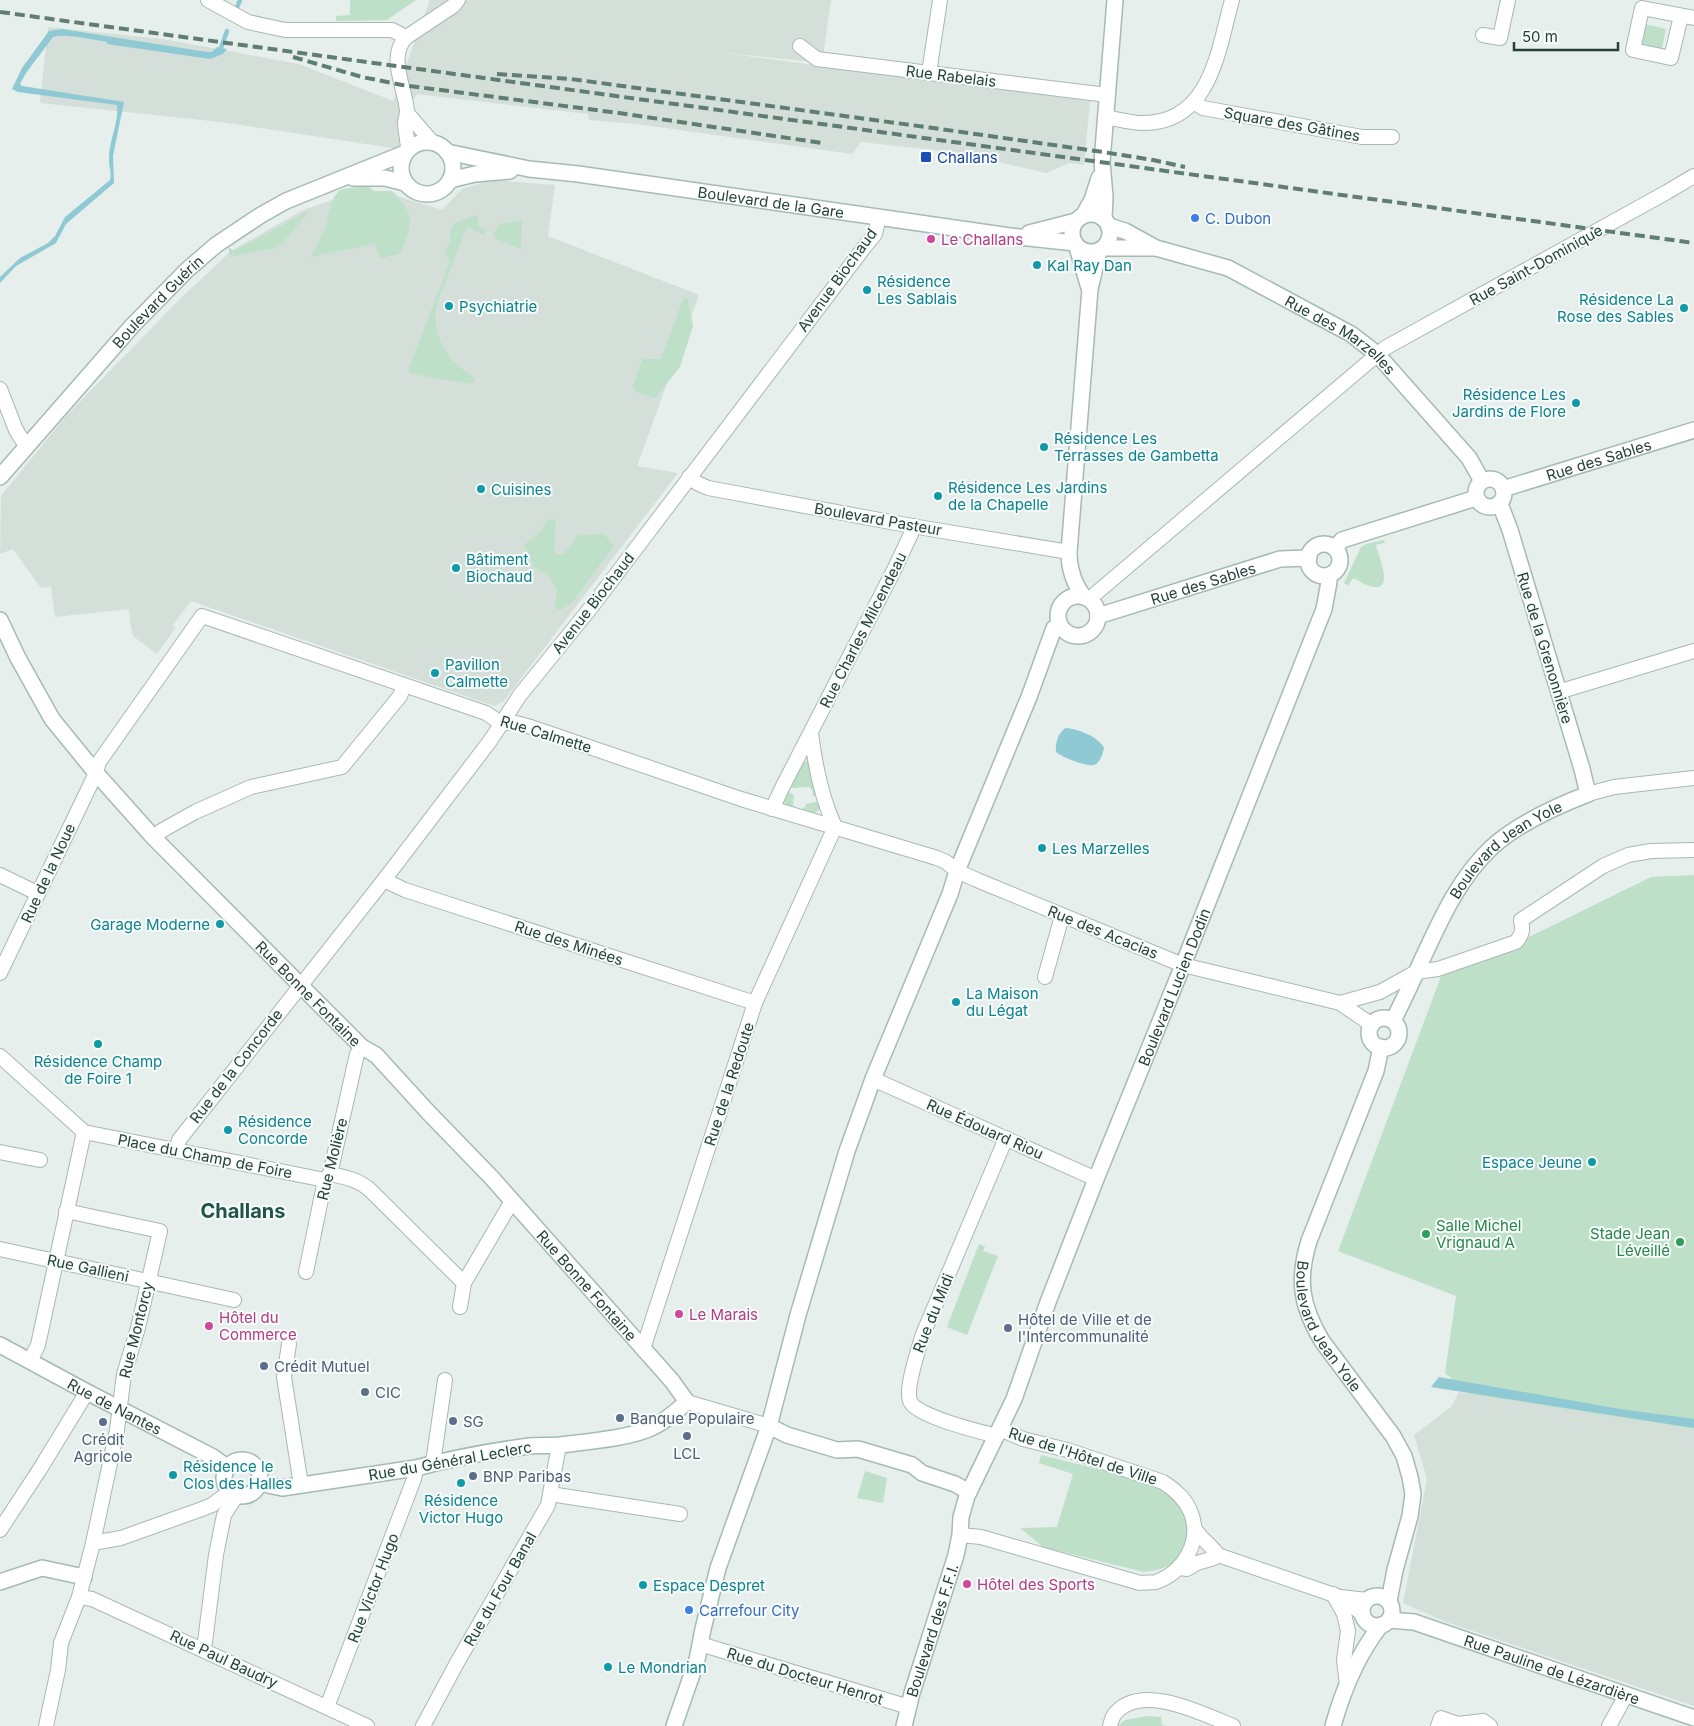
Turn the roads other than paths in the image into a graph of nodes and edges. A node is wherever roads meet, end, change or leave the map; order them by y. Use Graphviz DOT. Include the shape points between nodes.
graph roads {
  1 [pos="208,0"];
  2 [pos="458,0"];
  3 [pos="940,0"];
  4 [pos="1115,0"];
  5 [pos="1232,0"];
  6 [pos="1508,0"];
  7 [pos="1483,35"];
  8 [pos="405,38"];
  9 [pos="800,46"];
  10 [pos="929,73"];
  11 [pos="1106,95"];
  12 [pos="1195,103"];
  13 [pos="407,113"];
  14 [pos="1105,116"];
  15 [pos="1392,137"];
  16 [pos="433,143"];
  17 [pos="407,152"];
  18 [pos="447,152"];
  19 [pos="1102,167"];
  20 [pos="530,169"];
  21 [pos="1694,176"];
  22 [pos="347,177"];
  23 [pos="450,180"];
  24 [pos="406,183"];
  25 [pos="879,217"];
  26 [pos="1080,218"];
  27 [pos="1106,222"];
  28 [pos="1010,236"];
  29 [pos="1076,245"];
  30 [pos="1156,248"];
  31 [pos="1101,249"];
  32 [pos="1090,289"];
  33 [pos="1377,354"];
  34 [pos="0,389"];
  35 [pos="1694,430"];
  36 [pos="26,446"];
  37 [pos="1,474"];
  38 [pos="690,477"];
  39 [pos="1482,481"];
  40 [pos="1501,496"];
  41 [pos="1476,498"];
  42 [pos="912,526"];
  43 [pos="1335,548"];
  44 [pos="1308,558"];
  45 [pos="1069,559"];
  46 [pos="1327,576"];
  47 [pos="1087,599"];
  48 [pos="1065,600"];
  49 [pos="202,616"];
  50 [pos="1098,616"];
  51 [pos="0,620"];
  52 [pos="1059,624"];
  53 [pos="1694,651"];
  54 [pos="404,685"];
  55 [pos="1558,692"];
  56 [pos="502,724"];
  57 [pos="810,733"];
  58 [pos="96,773"];
  59 [pos="1694,778"];
  60 [pos="1588,794"];
  61 [pos="772,809"];
  62 [pos="835,827"];
  63 [pos="154,838"];
  64 [pos="1694,850"];
  65 [pos="957,871"];
  66 [pos="0,874"];
  67 [pos="384,880"];
  68 [pos="38,894"];
  69 [pos="1062,916"];
  70 [pos="1184,965"];
  71 [pos="1416,972"];
  72 [pos="0,973"];
  73 [pos="1045,977"];
  74 [pos="300,985"];
  75 [pos="755,1003"];
  76 [pos="1340,1003"];
  77 [pos="1393,1021"];
  78 [pos="1372,1025"];
  79 [pos="362,1046"];
  80 [pos="1381,1047"];
  81 [pos="0,1056"];
  82 [pos="873,1079"];
  83 [pos="84,1132"];
  84 [pos="1006,1138"];
  85 [pos="176,1150"];
  86 [pos="0,1152"];
  87 [pos="40,1160"];
  88 [pos="327,1177"];
  89 [pos="1096,1179"];
  90 [pos="512,1201"];
  91 [pos="66,1211"];
  92 [pos="0,1249"];
  93 [pos="56,1261"];
  94 [pos="306,1272"];
  95 [pos="148,1281"];
  96 [pos="464,1283"];
  97 [pos="234,1300"];
  98 [pos="460,1306"];
  99 [pos="290,1344"];
  100 [pos="0,1345"];
  101 [pos="642,1349"];
  102 [pos="30,1361"];
  103 [pos="445,1380"];
  104 [pos="87,1392"];
  105 [pos="687,1402"];
  106 [pos="120,1409"];
  107 [pos="769,1426"];
  108 [pos="999,1432"];
  109 [pos="559,1445"];
  110 [pos="433,1463"];
  111 [pos="228,1468"];
  112 [pos="416,1468"];
  113 [pos="259,1483"];
  114 [pos="301,1485"];
  115 [pos="969,1492"];
  116 [pos="234,1493"];
  117 [pos="550,1494"];
  118 [pos="680,1514"];
  119 [pos="1195,1529"];
  120 [pos="0,1530"];
  121 [pos="960,1535"];
  122 [pos="93,1543"];
  123 [pos="1218,1555"];
  124 [pos="1179,1568"];
  125 [pos="84,1577"];
  126 [pos="0,1582"];
  127 [pos="1336,1595"];
  128 [pos="79,1597"];
  129 [pos="1378,1610"];
  130 [pos="700,1644"];
  131 [pos="202,1649"];
  132 [pos="1347,1685"];
  133 [pos="1626,1695"];
  134 [pos="327,1707"];
  135 [pos="909,1708"];
  136 [pos="1694,1718"];
  137 [pos="46,1726"];
  138 [pos="367,1726"];
  139 [pos="423,1726"];
  140 [pos="674,1726"];
  141 [pos="904,1726"];
  142 [pos="1110,1726"];
  143 [pos="1233,1726"];
  144 [pos="1333,1726"];
  145 [pos="1438,1726"];
  146 [pos="1490,1726"];
  147 [pos="1609,1726"];
  1 -- 8 [label="street" via="241,19 286,30 392,30"];
  2 -- 8 [label="street"];
  3 -- 10 [label="street"];
  4 -- 11 [label="street"];
  5 -- 12 [label="street" via="1211,75"];
  6 -- 7 [label="street" via="1500,38"];
  8 -- 13 [label="street" via="397,53"];
  9 -- 10 [label="street, Rue Rabelais" via="817,59"];
  10 -- 11 [label="street, Rue Rabelais"];
  11 -- 14 [label="street"];
  12 -- 14 [label="street" via="1163,121 1143,123"];
  12 -- 15 [label="street, Square des Gâtines" via="1203,108 1362,137"];
  13 -- 16 [label="street"];
  13 -- 17 [label="street"];
  14 -- 19 [label="street"];
  16 -- 17 [label="street" via="420,143"];
  16 -- 18 [label="street"];
  17 -- 22 [label="street, Boulevard Guérin"];
  17 -- 24 [label="street" via="401,168"];
  18 -- 20 [label="street"];
  18 -- 23 [label="street" via="453,166"];
  19 -- 26 [label="street" via="1096,192"];
  19 -- 27 [label="street"];
  20 -- 23 [label="street"];
  20 -- 25 [label="street, Boulevard de la Gare"];
  21 -- 33 [label="street, Rue Saint-Dominique"];
  22 -- 24 [label="street, Boulevard Guérin" via="385,178"];
  22 -- 36 [label="street, Boulevard Guérin" via="286,201 216,245 132,326"];
  23 -- 24 [label="street" via="444,188 431,194 416,192"];
  25 -- 28 [label="street, Boulevard de la Gare"];
  25 -- 38 [label="street, Avenue Biochaud" via="875,234"];
  26 -- 27 [label="street" via="1094,214"];
  26 -- 28 [label="street, Boulevard de la Gare" via="1042,231"];
  26 -- 29 [label="street" via="1072,232"];
  27 -- 30 [label="street, Rue des Marzelles"];
  27 -- 31 [label="street" via="1110,238"];
  28 -- 29 [label="street, Boulevard de la Gare"];
  29 -- 31 [label="street" via="1088,252"];
  29 -- 32 [label="street"];
  30 -- 31 [label="street, Rue des Marzelles"];
  30 -- 33 [label="street, Rue des Marzelles" via="1228,268 1351,334"];
  31 -- 32 [label="street"];
  32 -- 45 [label="street"];
  33 -- 39 [label="street, Rue des Marzelles" via="1469,458"];
  33 -- 47 [label="street, Rue Saint-Dominique"];
  34 -- 36 [label="street"];
  35 -- 40 [label="street, Rue des Sables"];
  36 -- 37 [label="street, Boulevard Guérin"];
  38 -- 42 [label="street, Boulevard Pasteur" via="708,488"];
  38 -- 56 [label="street, Avenue Biochaud" via="520,696"];
  39 -- 40 [label="street" via="1498,482"];
  39 -- 41 [label="street" via="1476,488"];
  40 -- 41 [label="street" via="1490,507 1482,505"];
  40 -- 55 [label="street, Rue de la Grenonnière"];
  41 -- 43 [label="street" via="1342,540"];
  42 -- 45 [label="street, Boulevard Pasteur"];
  42 -- 57 [label="street, Rue Charles Milcendeau" via="894,570"];
  43 -- 44 [label="street" via="1317,546"];
  43 -- 46 [label="street" via="1340,557 1338,567"];
  44 -- 46 [label="street" via="1313,572"];
  44 -- 50 [label="street, Rue des Sables" via="1280,559"];
  45 -- 47 [label="street" via="1077,587"];
  45 -- 48 [label="street" via="1064,574"];
  46 -- 70 [label="street, Boulevard Lucien Dodin" via="1326,606"];
  47 -- 48 [label="street" via="1078,596"];
  47 -- 50 [label="street" via="1096,607"];
  48 -- 52 [label="street" via="1058,611"];
  49 -- 54 [label="street, Rue Calmette"];
  49 -- 58 [label="street, Rue de la Noue" via="99,762"];
  50 -- 52 [label="street" via="1093,629 1082,636 1068,634"];
  51 -- 58 [label="street, Rue Bonne Fontaine" via="52,719"];
  52 -- 65 [label="street" via="1054,628"];
  53 -- 55 [label="street"];
  54 -- 56 [label="street, Rue Calmette" via="486,713"];
  54 -- 63 [label="street" via="400,696 342,767 251,787 195,812"];
  55 -- 60 [label="street, Rue de la Grenonnière"];
  56 -- 61 [label="street, Rue Calmette" via="512,722 531,727"];
  56 -- 67 [label="street, Avenue Biochaud"];
  57 -- 61 [label="street, Rue Charles Milcendeau"];
  57 -- 62 [label="street" via="826,808"];
  58 -- 63 [label="street, Rue Bonne Fontaine"];
  58 -- 68 [label="street, Rue de la Noue"];
  59 -- 60 [label="street, Boulevard Jean Yole" via="1614,787"];
  60 -- 71 [label="street, Boulevard Jean Yole" via="1546,812 1492,847 1451,898"];
  61 -- 62 [label="street, Rue Calmette"];
  62 -- 65 [label="street" via="937,858"];
  62 -- 75 [label="street, Rue de la Redoute"];
  63 -- 74 [label="street, Rue Bonne Fontaine"];
  64 -- 71 [label="street" via="1628,855 1603,866 1521,920 1523,930 1516,942 1438,969"];
  65 -- 69 [label="street, Rue des Acacias"];
  65 -- 82 [label="street"];
  66 -- 68 [label="street"];
  67 -- 74 [label="street, Avenue Biochaud"];
  67 -- 75 [label="street, Rue des Minées" via="406,890"];
  68 -- 72 [label="street, Rue de la Noue"];
  69 -- 70 [label="street, Rue des Acacias"];
  69 -- 73 [label="street"];
  70 -- 76 [label="street, Rue des Acacias"];
  70 -- 89 [label="street, Boulevard Lucien Dodin"];
  71 -- 76 [label="street, Rue des Acacias" via="1380,992"];
  71 -- 77 [label="street, Boulevard Jean Yole"];
  74 -- 79 [label="street, Rue Bonne Fontaine"];
  74 -- 85 [label="street, Rue de la Concorde" via="179,1140"];
  75 -- 101 [label="street, Rue de la Redoute"];
  76 -- 78 [label="street, Rue des Acacias"];
  77 -- 78 [label="street" via="1382,1018"];
  77 -- 80 [label="street" via="1399,1037 1395,1044"];
  78 -- 80 [label="street" via="1370,1038"];
  79 -- 88 [label="street, Rue Molière" via="357,1054"];
  79 -- 90 [label="street, Rue Bonne Fontaine" via="376,1056"];
  80 -- 129 [label="street, Boulevard Jean Yole" via="1376,1071 1309,1241 1302,1268 1307,1312 1313,1326 1393,1436 1404,1456 1410,1477 1413,1494 1406,1534"];
  81 -- 83 [label="street"];
  82 -- 84 [label="street, Rue Édouard Riou"];
  82 -- 107 [label="street" via="826,1219"];
  83 -- 85 [label="street, Place du Champ de Foire"];
  83 -- 91 [label="street"];
  84 -- 89 [label="street, Rue Édouard Riou"];
  84 -- 108 [label="street, Rue du Midi" via="923,1334 908,1395 910,1404 920,1412 975,1430"];
  85 -- 88 [label="street, Place du Champ de Foire"];
  86 -- 87 [label="street"];
  88 -- 94 [label="street, Rue Molière"];
  88 -- 96 [label="street, Place du Champ de Foire" via="361,1183"];
  89 -- 108 [label="street, Boulevard Lucien Dodin"];
  90 -- 96 [label="street"];
  90 -- 101 [label="street, Rue Bonne Fontaine"];
  91 -- 93 [label="street"];
  91 -- 95 [label="street, Rue Montorcy" via="160,1231"];
  92 -- 93 [label="street, Rue Gallieni"];
  93 -- 95 [label="street, Rue Gallieni"];
  93 -- 102 [label="street" via="38,1345"];
  95 -- 97 [label="street, Rue Gallieni"];
  95 -- 106 [label="street, Rue Montorcy" via="124,1374"];
  96 -- 98 [label="street"];
  99 -- 114 [label="street" via="284,1377"];
  100 -- 102 [label="street, Rue de Nantes"];
  101 -- 105 [label="street, Rue Bonne Fontaine"];
  102 -- 104 [label="street, Rue de Nantes"];
  103 -- 110 [label="street"];
  104 -- 106 [label="street, Rue de Nantes"];
  104 -- 120 [label="street"];
  105 -- 107 [label="street"];
  105 -- 109 [label="street, Rue du Général Leclerc" via="668,1418 641,1432"];
  106 -- 111 [label="street, Rue de Nantes"];
  106 -- 122 [label="street, Rue Montorcy"];
  107 -- 115 [label="street" via="837,1450 858,1449 912,1465 922,1473 956,1484"];
  107 -- 130 [label="street" via="721,1561"];
  108 -- 115 [label="street, Boulevard des F.F.I."];
  108 -- 119 [label="street, Rue de l'Hôtel de Ville" via="1067,1450 1163,1482 1185,1501 1192,1513"];
  109 -- 110 [label="street, Rue du Général Leclerc" via="531,1446"];
  109 -- 117 [label="street, Rue du Four Banal"];
  110 -- 112 [label="street, Rue du Général Leclerc"];
  111 -- 113 [label="street" via="235,1462 250,1462 257,1468"];
  111 -- 116 [label="street" via="227,1488"];
  112 -- 114 [label="street, Rue du Général Leclerc"];
  112 -- 134 [label="street, Rue Victor Hugo"];
  113 -- 114 [label="street, Rue du Général Leclerc" via="282,1488"];
  113 -- 116 [label="street" via="253,1492 242,1496"];
  115 -- 121 [label="street, Boulevard des F.F.I." via="961,1517"];
  116 -- 122 [label="street" via="202,1509 121,1538"];
  116 -- 131 [label="street" via="224,1515 216,1554"];
  117 -- 118 [label="street"];
  117 -- 139 [label="street, Rue du Four Banal" via="548,1506"];
  119 -- 123 [label="street, Rue Pauline de Lézardière"];
  119 -- 124 [label="street" via="1191,1548"];
  121 -- 124 [label="street" via="981,1537 1140,1583 1154,1582"];
  121 -- 135 [label="street, Boulevard des F.F.I."];
  122 -- 125 [label="street, Rue Montorcy"];
  123 -- 124 [label="street" via="1187,1569"];
  123 -- 127 [label="street, Rue Pauline de Lézardière"];
  125 -- 126 [label="street" via="42,1568"];
  125 -- 128 [label="street, Rue Montorcy"];
  127 -- 129 [label="street, Rue Pauline de Lézardière"];
  127 -- 132 [label="street" via="1348,1631 1344,1660"];
  128 -- 131 [label="street, Rue Paul Baudry" via="92,1599"];
  128 -- 137 [label="street, Rue Montorcy" via="61,1643"];
  129 -- 132 [label="street"];
  129 -- 133 [label="street, Rue Pauline de Lézardière"];
  130 -- 135 [label="street, Rue du Docteur Henrot"];
  130 -- 140 [label="street"];
  131 -- 134 [label="street, Rue Paul Baudry"];
  132 -- 144 [label="street"];
  133 -- 136 [label="street, Rue Pauline de Lézardière"];
  133 -- 147 [label="street"];
  134 -- 138 [label="street, Rue Paul Baudry"];
  135 -- 141 [label="street, Boulevard des F.F.I."];
  142 -- 143 [label="street" via="1114,1715 1128,1704 1149,1700 1176,1704"];
  145 -- 146 [label="street" via="1441,1718 1458,1724 1483,1720"];
}
